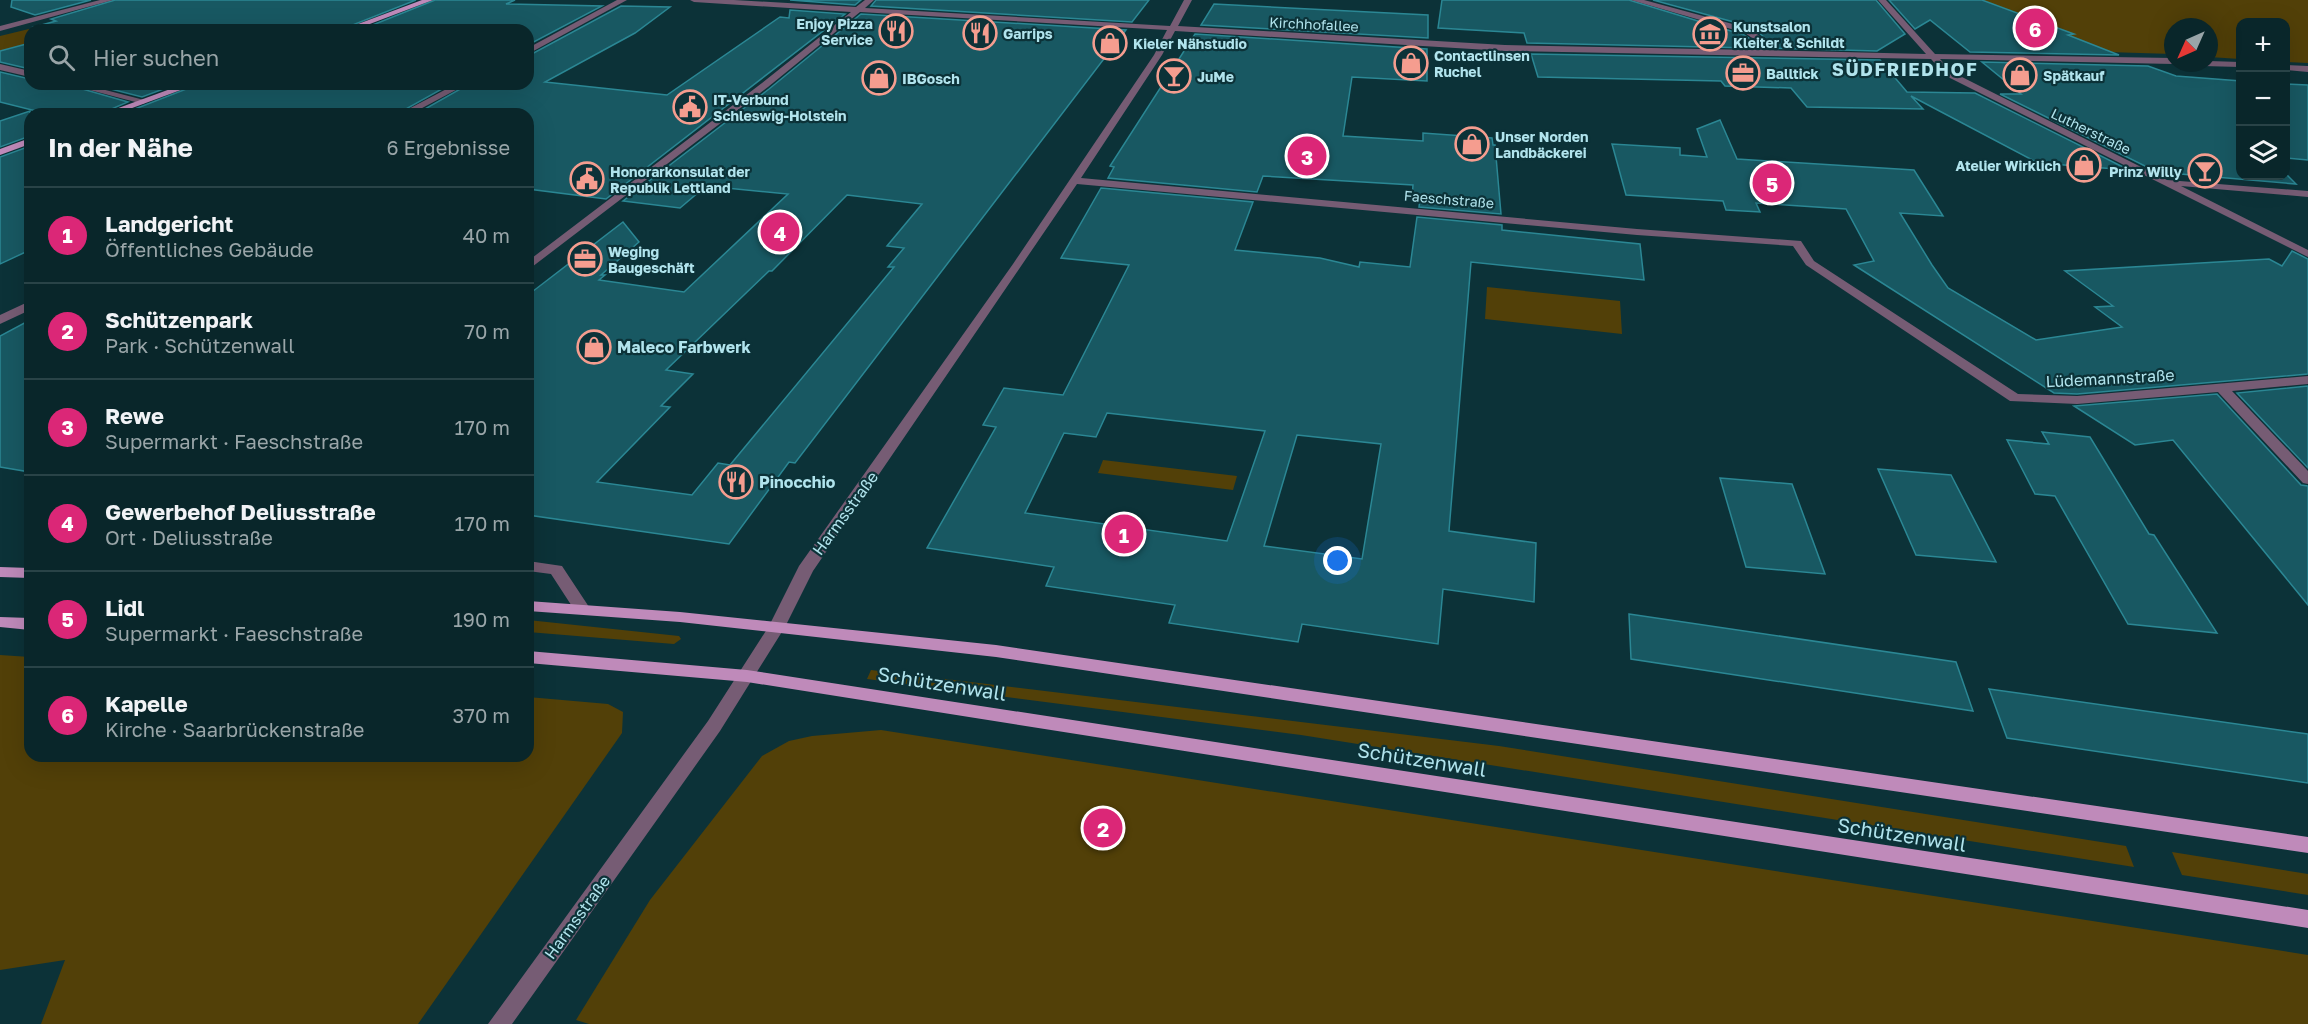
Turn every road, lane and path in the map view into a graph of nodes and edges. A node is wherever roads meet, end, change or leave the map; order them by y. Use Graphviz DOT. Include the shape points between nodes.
graph roads {
  1 [pos="109,0"];
  2 [pos="429,0"];
  3 [pos="623,0"];
  4 [pos="694,0"];
  5 [pos="870,0"];
  6 [pos="1188,0"];
  7 [pos="1635,0"];
  8 [pos="1882,0"];
  9 [pos="858,11"];
  10 [pos="363,24"];
  11 [pos="0,29"];
  12 [pos="1173,30"];
  13 [pos="534,48"];
  14 [pos="1758,53"];
  15 [pos="1932,56"];
  16 [pos="2164,61"];
  17 [pos="2218,64"];
  18 [pos="2236,65"];
  19 [pos="0,67"];
  20 [pos="2290,68"];
  21 [pos="2308,69"];
  22 [pos="24,73"];
  23 [pos="96,90"];
  24 [pos="175,90"];
  25 [pos="451,90"];
  26 [pos="143,101"];
  27 [pos="124,108"];
  28 [pos="416,108"];
  29 [pos="24,143"];
  30 [pos="0,152"];
  31 [pos="1075,181"];
  32 [pos="2163,182"];
  33 [pos="2308,194"];
  34 [pos="2308,254"];
  35 [pos="534,262"];
  36 [pos="1810,262"];
  37 [pos="24,308"];
  38 [pos="0,320"];
  39 [pos="2308,380"];
  40 [pos="2220,386"];
  41 [pos="2308,480"];
  42 [pos="534,567"];
  43 [pos="0,572"];
  44 [pos="24,573"];
  45 [pos="534,606"];
  46 [pos="583,609"];
  47 [pos="0,622"];
  48 [pos="24,624"];
  49 [pos="777,627"];
  50 [pos="534,658"];
  51 [pos="747,676"];
  52 [pos="2308,845"];
  53 [pos="2308,919"];
  54 [pos="499,1024"];
  1 -- 11 [label="street"];
  2 -- 10 [label="main road"];
  3 -- 13 [label="street"];
  4 -- 9 [label="street, Kirchhofallee"];
  5 -- 9 [label="street"];
  6 -- 12 [label="street, Harmsstraße"];
  7 -- 14 [label="street" via="1748,31 1759,39"];
  8 -- 15 [label="street, Lutherstraße"];
  9 -- 12 [label="street, Kirchhofallee"];
  9 -- 35 [label="street"];
  12 -- 14 [label="street, Kirchhofallee" via="1505,48"];
  12 -- 31 [label="street, Harmsstraße"];
  14 -- 15 [label="street, Kirchhofallee"];
  15 -- 16 [label="street, Kirchhofallee"];
  15 -- 32 [label="street, Lutherstraße" via="1949,74"];
  17 -- 18 [label="street"];
  19 -- 22 [label="street"];
  20 -- 21 [label="street"];
  23 -- 26 [label="street"];
  24 -- 26 [label="main road"];
  25 -- 28 [label="street"];
  26 -- 27 [label="main road"];
  29 -- 30 [label="main road"];
  31 -- 36 [label="street, Faeschstraße" via="1797,243"];
  31 -- 49 [label="street, Harmsstraße" via="805,570"];
  32 -- 33 [label="street"];
  32 -- 34 [label="street, Lutherstraße"];
  36 -- 40 [label="street, Lüdemannstraße" via="2015,398 2077,400"];
  37 -- 38 [label="street"];
  39 -- 40 [label="street, Lüdemannstraße"];
  40 -- 41 [label="street"];
  42 -- 46 [label="street" via="556,570"];
  43 -- 44 [label="main road"];
  45 -- 46 [label="main road, Schützenwall"];
  46 -- 49 [label="main road, Schützenwall"];
  47 -- 48 [label="main road"];
  49 -- 51 [label="street, Harmsstraße"];
  49 -- 52 [label="main road, Schützenwall" via="996,651"];
  50 -- 51 [label="main road, Schützenwall"];
  51 -- 53 [label="main road, Schützenwall"];
  51 -- 54 [label="street, Harmsstraße" via="686,768"];
}
